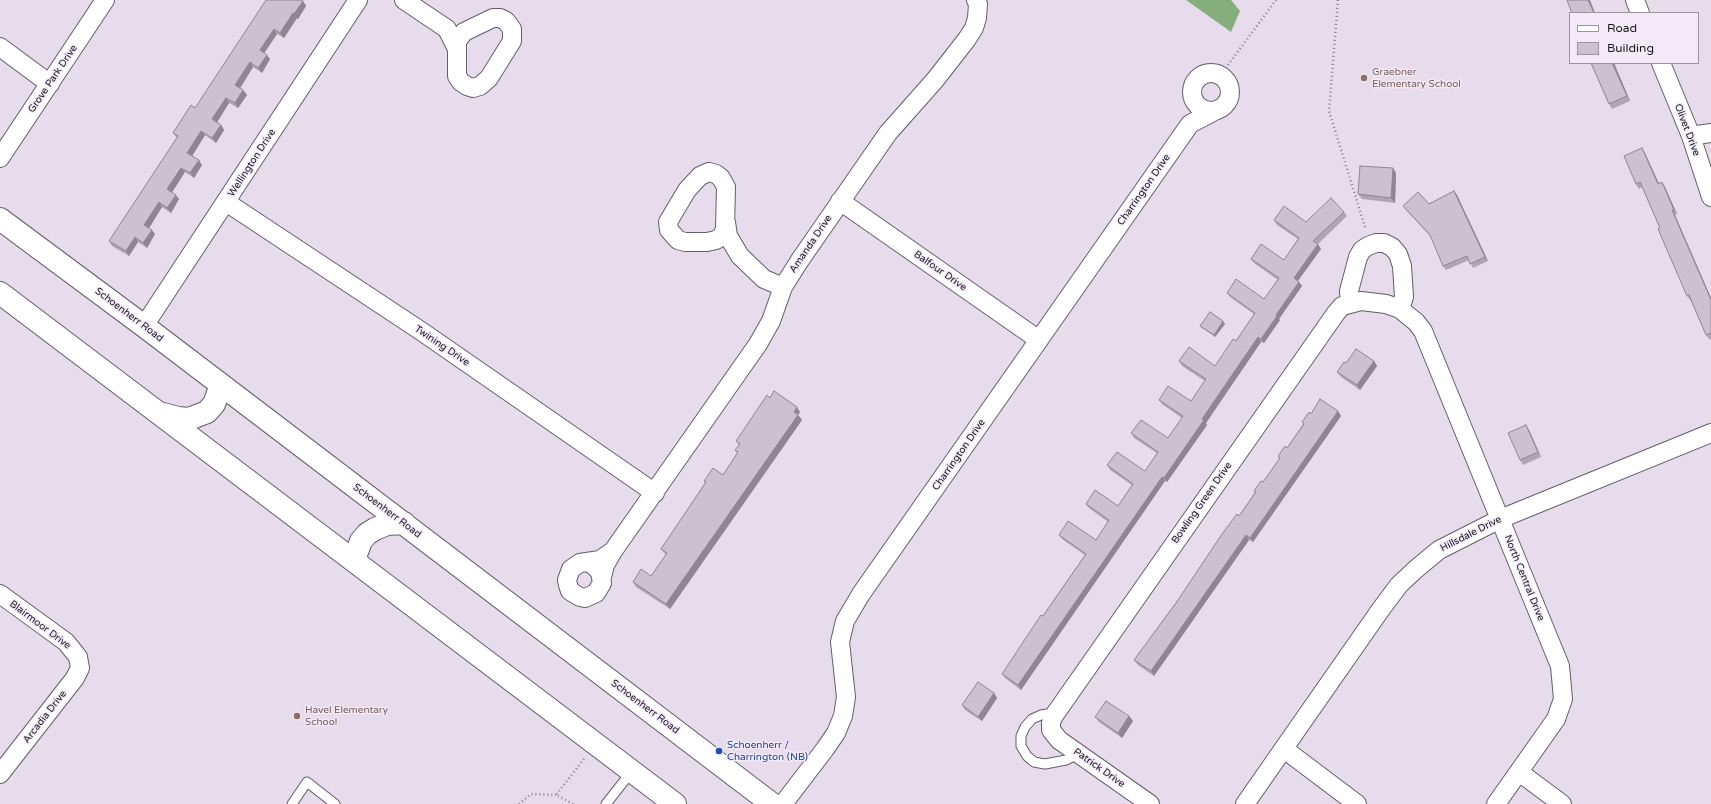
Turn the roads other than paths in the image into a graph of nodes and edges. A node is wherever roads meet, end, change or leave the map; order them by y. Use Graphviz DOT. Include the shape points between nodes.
graph roads {
  1 [pos="105,0"];
  2 [pos="358,0"];
  3 [pos="404,0"];
  4 [pos="1635,0"];
  5 [pos="977,2"];
  6 [pos="1640,12"];
  7 [pos="447,29"];
  8 [pos="470,29"];
  9 [pos="0,47"];
  10 [pos="456,47"];
  11 [pos="1661,64"];
  12 [pos="50,84"];
  13 [pos="1192,99"];
  14 [pos="1213,112"];
  15 [pos="1190,124"];
  16 [pos="1711,133"];
  17 [pos="1691,136"];
  18 [pos="0,158"];
  19 [pos="1711,197"];
  20 [pos="840,201"];
  21 [pos="226,202"];
  22 [pos="0,219"];
  23 [pos="726,222"];
  24 [pos="707,242"];
  25 [pos="733,245"];
  26 [pos="782,287"];
  27 [pos="0,292"];
  28 [pos="1350,303"];
  29 [pos="1400,309"];
  30 [pos="144,326"];
  31 [pos="1039,340"];
  32 [pos="221,384"];
  33 [pos="160,413"];
  34 [pos="1711,433"];
  35 [pos="655,493"];
  36 [pos="1500,519"];
  37 [pos="404,524"];
  38 [pos="613,551"];
  39 [pos="354,560"];
  40 [pos="586,562"];
  41 [pos="602,577"];
  42 [pos="0,594"];
  43 [pos="78,657"];
  44 [pos="1052,723"];
  45 [pos="1284,749"];
  46 [pos="1076,752"];
  47 [pos="632,771"];
  48 [pos="1519,772"];
  49 [pos="0,774"];
  50 [pos="292,804"];
  51 [pos="335,804"];
  52 [pos="606,804"];
  53 [pos="675,804"];
  54 [pos="772,804"];
  55 [pos="783,804"];
  56 [pos="1150,804"];
  57 [pos="1245,804"];
  58 [pos="1358,804"];
  59 [pos="1496,804"];
  60 [pos="1562,804"];
  1 -- 12 [label="street, Grove Park Drive"];
  2 -- 21 [label="street, Wellington Drive"];
  3 -- 7 [label="street"];
  4 -- 6 [label="street"];
  5 -- 20 [label="street, Amanda Drive" via="977,18 967,39 888,133"];
  7 -- 8 [label="street"];
  7 -- 10 [label="street"];
  8 -- 10 [label="street" via="459,36"];
  8 -- 10 [label="street" via="493,18 500,18 509,25 513,34 502,58 489,78 480,86 467,86 457,76"];
  9 -- 12 [label="street"];
  11 -- 17 [label="street, Olivet Drive"];
  12 -- 18 [label="street, Grove Park Drive"];
  13 -- 14 [label="street" via="1200,109"];
  13 -- 14 [label="street, Charrington Drive" via="1192,87 1199,77 1210,73 1221,76 1230,87 1229,100"];
  13 -- 15 [label="street, Charrington Drive"];
  14 -- 15 [label="street, Charrington Drive"];
  15 -- 31 [label="street, Charrington Drive"];
  16 -- 17 [label="street"];
  17 -- 19 [label="street, Olivet Drive"];
  20 -- 26 [label="street, Amanda Drive"];
  20 -- 31 [label="street, Balfour Drive"];
  21 -- 30 [label="street, Wellington Drive"];
  21 -- 35 [label="street, Twining Drive" via="421,331"];
  22 -- 30 [label="main road, Schoenherr Road"];
  23 -- 24 [label="street" via="722,236"];
  23 -- 24 [label="street" via="725,182 716,174 709,172 700,176 687,190 668,222 669,230 678,240"];
  23 -- 25 [label="street" via="728,236"];
  24 -- 25 [label="street"];
  25 -- 26 [label="street" via="755,272"];
  26 -- 35 [label="street, Amanda Drive" via="771,321 758,344"];
  27 -- 33 [label="main road"];
  28 -- 29 [label="street, North Central Drive" via="1375,302"];
  28 -- 29 [label="street" via="1349,291 1358,256 1368,246 1384,243 1398,254 1402,266 1404,297"];
  28 -- 44 [label="street, Bowling Green Drive" via="1342,306 1336,313"];
  29 -- 36 [label="street, North Central Drive" via="1423,331"];
  30 -- 32 [label="main road, Schoenherr Road"];
  31 -- 55 [label="street, Charrington Drive" via="861,594 846,620 840,642 846,697 843,716 836,733"];
  32 -- 33 [label="main road" via="214,404 200,416 178,418"];
  32 -- 37 [label="main road, Schoenherr Road"];
  33 -- 39 [label="main road"];
  34 -- 36 [label="street, Hillsdale Drive"];
  35 -- 38 [label="street, Amanda Drive"];
  36 -- 45 [label="street, Hillsdale Drive" via="1440,550 1399,585"];
  36 -- 48 [label="street, North Central Drive" via="1560,666 1563,699 1556,719"];
  37 -- 39 [label="main road" via="387,524 375,528 361,541"];
  37 -- 54 [label="main road, Schoenherr Road"];
  38 -- 40 [label="street" via="600,560"];
  38 -- 41 [label="street, Amanda Drive"];
  39 -- 47 [label="main road"];
  40 -- 41 [label="street" via="596,567"];
  40 -- 41 [label="street" via="571,569 567,580 570,591 580,597 591,596 600,589"];
  42 -- 43 [label="street, Blairmoor Drive" via="66,642"];
  43 -- 49 [label="street, Arcadia Drive" via="80,668 75,678"];
  44 -- 46 [label="street, Patrick Drive" via="1059,740"];
  44 -- 46 [label="lane" via="1047,714 1032,719 1025,727 1021,736 1021,746 1026,756 1034,762 1045,764 1066,760"];
  45 -- 57 [label="street, Hillsdale Drive"];
  45 -- 58 [label="street"];
  46 -- 56 [label="street, Patrick Drive"];
  47 -- 52 [label="lane"];
  47 -- 53 [label="main road"];
  48 -- 59 [label="street, North Central Drive"];
  48 -- 60 [label="street"];
  50 -- 51 [label="lane" via="307,782"];
}
